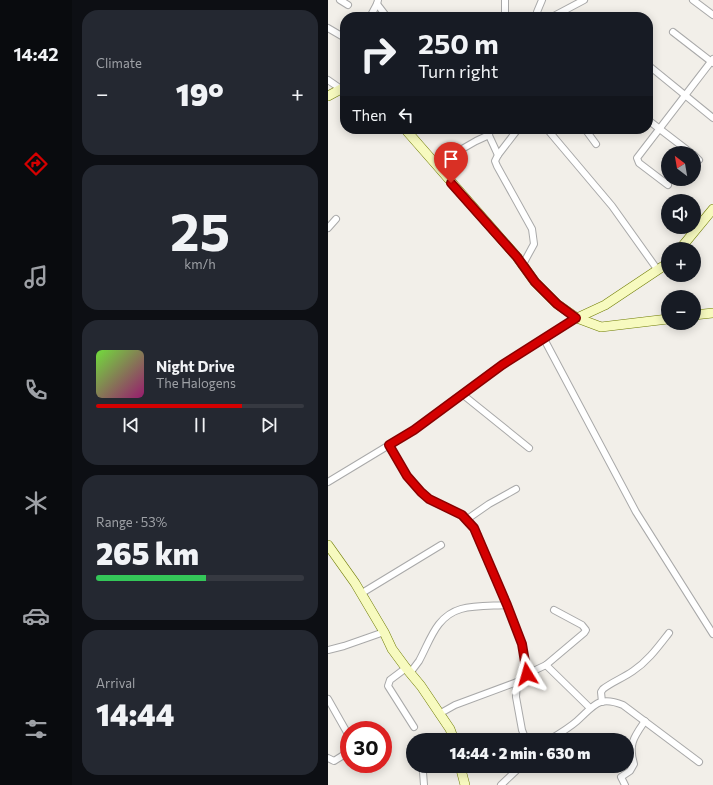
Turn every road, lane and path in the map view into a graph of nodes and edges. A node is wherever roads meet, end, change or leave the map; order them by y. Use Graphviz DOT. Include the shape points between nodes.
graph roads {
  1 [pos="340,0"];
  2 [pos="509,0"];
  3 [pos="542,0"];
  4 [pos="584,0"];
  5 [pos="694,0"];
  6 [pos="378,2"];
  7 [pos="505,3"];
  8 [pos="348,5"];
  9 [pos="373,12"];
  10 [pos="384,12"];
  11 [pos="537,12"];
  12 [pos="561,12"];
  13 [pos="713,15"];
  14 [pos="328,28"];
  15 [pos="673,32"];
  16 [pos="340,35"];
  17 [pos="712,61"];
  18 [pos="653,69"];
  19 [pos="328,80"];
  20 [pos="340,87"];
  21 [pos="340,90"];
  22 [pos="685,95"];
  23 [pos="328,96"];
  24 [pos="713,118"];
  25 [pos="653,124"];
  26 [pos="659,128"];
  27 [pos="409,134"];
  28 [pos="487,134"];
  29 [pos="491,134"];
  30 [pos="514,134"];
  31 [pos="551,134"];
  32 [pos="589,134"];
  33 [pos="596,144"];
  34 [pos="682,146"];
  35 [pos="498,155"];
  36 [pos="436,164"];
  37 [pos="661,180"];
  38 [pos="713,209"];
  39 [pos="336,219"];
  40 [pos="328,228"];
  41 [pos="686,242"];
  42 [pos="522,266"];
  43 [pos="661,267"];
  44 [pos="657,269"];
  45 [pos="713,313"];
  46 [pos="701,314"];
  47 [pos="576,318"];
  48 [pos="661,320"];
  49 [pos="544,338"];
  50 [pos="462,394"];
  51 [pos="389,445"];
  52 [pos="529,448"];
  53 [pos="328,482"];
  54 [pos="516,489"];
  55 [pos="466,520"];
  56 [pos="328,545"];
  57 [pos="441,545"];
  58 [pos="362,593"];
  59 [pos="507,605"];
  60 [pos="554,610"];
  61 [pos="384,632"];
  62 [pos="669,633"];
  63 [pos="713,634"];
  64 [pos="328,650"];
  65 [pos="546,665"];
  66 [pos="408,671"];
  67 [pos="527,674"];
  68 [pos="517,682"];
  69 [pos="328,699"];
  70 [pos="602,702"];
  71 [pos="590,708"];
  72 [pos="439,714"];
  73 [pos="340,721"];
  74 [pos="645,721"];
  75 [pos="414,727"];
  76 [pos="451,733"];
  77 [pos="523,733"];
  78 [pos="560,733"];
  79 [pos="340,757"];
  80 [pos="328,758"];
  81 [pos="699,762"];
  82 [pos="423,773"];
  83 [pos="462,773"];
  84 [pos="514,773"];
  85 [pos="424,785"];
  86 [pos="465,785"];
  87 [pos="501,785"];
  88 [pos="625,785"];
  1 -- 8 [label="street"];
  2 -- 7 [label="street"];
  3 -- 11 [label="street"];
  4 -- 12 [label="street"];
  5 -- 13 [label="street"];
  6 -- 9 [label="street"];
  6 -- 10 [label="street"];
  14 -- 16 [label="street"];
  15 -- 17 [label="street"];
  17 -- 22 [label="street"];
  18 -- 22 [label="street"];
  19 -- 20 [label="street"];
  21 -- 23 [label="street"];
  22 -- 24 [label="street"];
  22 -- 26 [label="street"];
  25 -- 26 [label="street"];
  26 -- 34 [label="street"];
  26 -- 37 [label="street" via="638,155 637,161"];
  27 -- 36 [label="street"];
  28 -- 36 [label="street"];
  29 -- 35 [label="street"];
  30 -- 35 [label="street"];
  31 -- 44 [label="street" via="612,206"];
  32 -- 33 [label="street"];
  35 -- 42 [label="street" via="495,161 497,166 532,229 534,244"];
  36 -- 42 [label="street"];
  38 -- 41 [label="street"];
  39 -- 40 [label="street"];
  42 -- 47 [label="street" via="535,282"];
  43 -- 44 [label="street"];
  44 -- 47 [label="street" via="605,305"];
  45 -- 46 [label="street"];
  47 -- 48 [label="street" via="601,327"];
  47 -- 49 [label="street"];
  49 -- 50 [label="street"];
  49 -- 63 [label="street" via="636,512"];
  50 -- 51 [label="street" via="414,430"];
  50 -- 52 [label="street"];
  51 -- 53 [label="street"];
  51 -- 55 [label="street" via="407,476 421,492 429,499 462,515"];
  54 -- 55 [label="street"];
  55 -- 59 [label="street" via="474,528"];
  56 -- 58 [label="street"];
  57 -- 58 [label="street"];
  58 -- 61 [label="street"];
  59 -- 66 [label="street" via="462,609 442,620 419,661"];
  59 -- 67 [label="street" via="522,644"];
  60 -- 65 [label="street" via="582,625 586,630"];
  61 -- 64 [label="street"];
  61 -- 66 [label="street" via="392,649"];
  62 -- 70 [label="street" via="645,662 603,689"];
  65 -- 67 [label="street"];
  65 -- 71 [label="street"];
  66 -- 72 [label="street"];
  66 -- 75 [label="street" via="390,680 388,686"];
  67 -- 68 [label="street"];
  68 -- 72 [label="street"];
  68 -- 77 [label="street" via="516,697"];
  69 -- 73 [label="street"];
  70 -- 71 [label="street"];
  70 -- 74 [label="street" via="612,701 623,705"];
  71 -- 78 [label="street" via="578,721"];
  72 -- 76 [label="street"];
  74 -- 81 [label="street"];
  74 -- 88 [label="street" via="632,743 631,756 634,764 622,777"];
  79 -- 80 [label="street" via="334,761"];
  82 -- 85 [label="street"];
  83 -- 86 [label="street"];
  84 -- 87 [label="street"];
}
